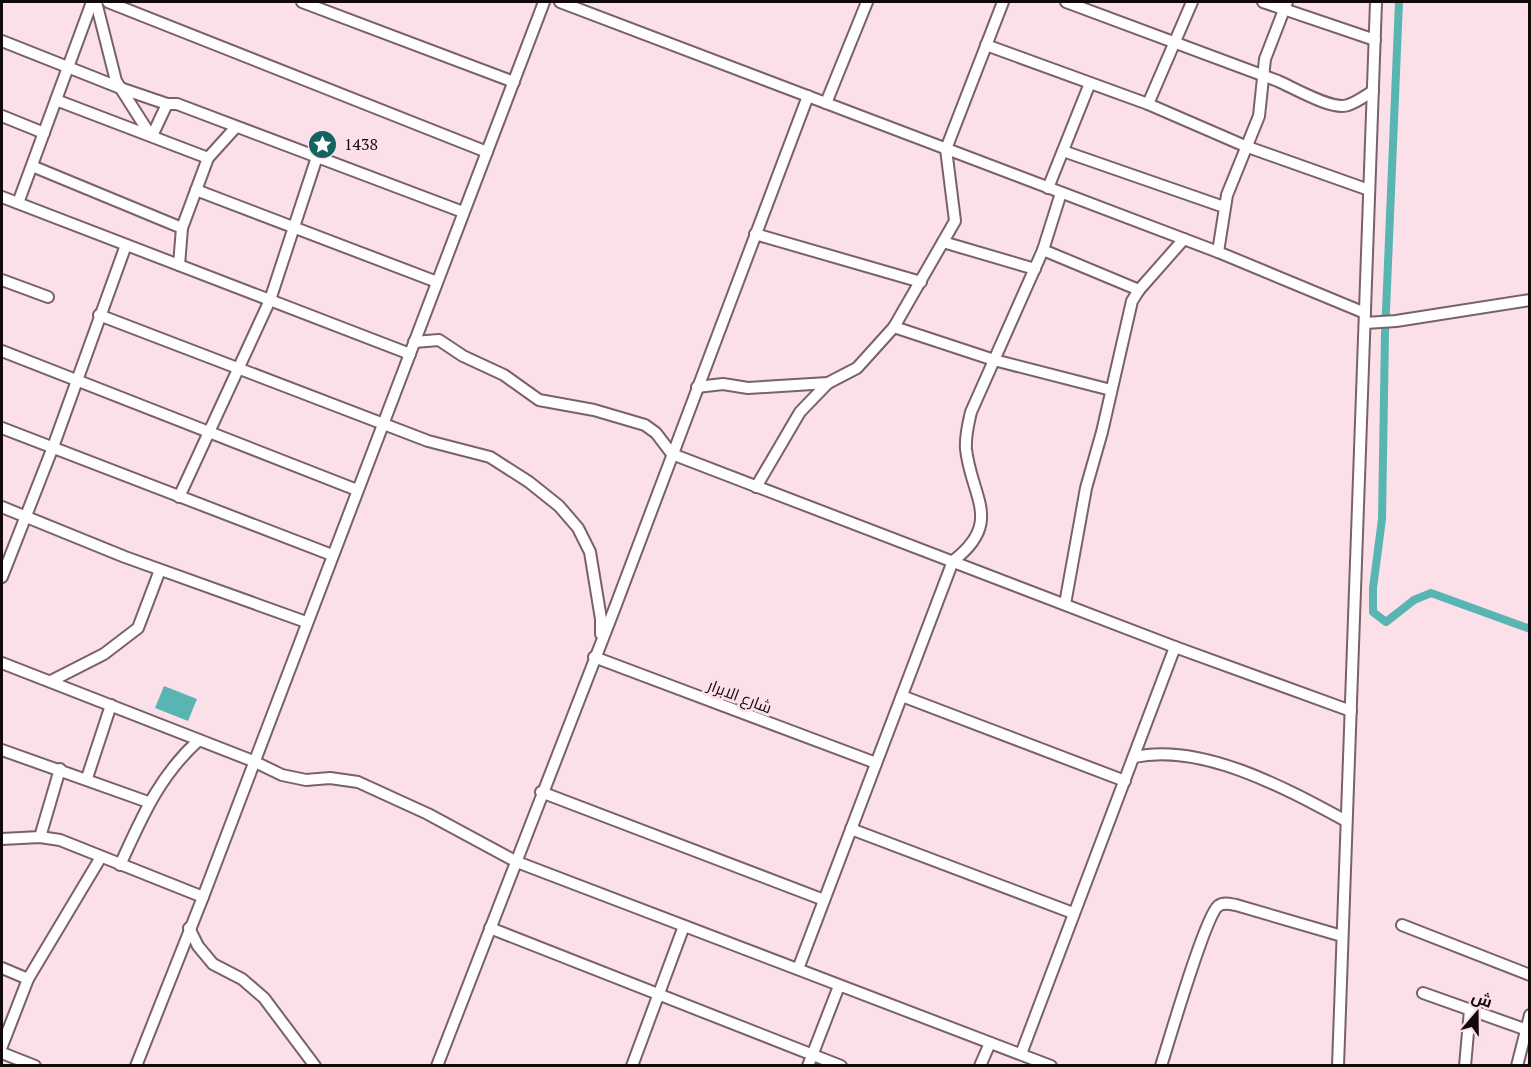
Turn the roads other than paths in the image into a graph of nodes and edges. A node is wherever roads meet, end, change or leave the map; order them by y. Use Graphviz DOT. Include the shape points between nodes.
graph roads {
  1 [pos="94,2"];
  2 [pos="108,2"];
  3 [pos="302,2"];
  4 [pos="544,2"];
  5 [pos="560,2"];
  6 [pos="1003,2"];
  7 [pos="1066,2"];
  8 [pos="1192,2"];
  9 [pos="1263,2"];
  10 [pos="1377,2"];
  11 [pos="862,3"];
  12 [pos="1285,6"];
  13 [pos="1375,40"];
  14 [pos="2,41"];
  15 [pos="1177,42"];
  16 [pos="986,45"];
  17 [pos="68,68"];
  18 [pos="1263,77"];
  19 [pos="514,82"];
  20 [pos="1090,83"];
  21 [pos="123,89"];
  22 [pos="1373,91"];
  23 [pos="808,96"];
  24 [pos="56,100"];
  25 [pos="825,103"];
  26 [pos="167,104"];
  27 [pos="1148,104"];
  28 [pos="3,120"];
  29 [pos="236,127"];
  30 [pos="44,133"];
  31 [pos="152,136"];
  32 [pos="1245,146"];
  33 [pos="946,149"];
  34 [pos="1063,151"];
  35 [pos="487,152"];
  36 [pos="316,157"];
  37 [pos="208,158"];
  38 [pos="32,166"];
  39 [pos="1048,188"];
  40 [pos="196,190"];
  41 [pos="1369,190"];
  42 [pos="1061,193"];
  43 [pos="2,197"];
  44 [pos="18,203"];
  45 [pos="1224,207"];
  46 [pos="463,212"];
  47 [pos="293,227"];
  48 [pos="183,228"];
  49 [pos="755,234"];
  50 [pos="1185,239"];
  51 [pos="943,242"];
  52 [pos="126,245"];
  53 [pos="1043,250"];
  54 [pos="1218,252"];
  55 [pos="179,265"];
  56 [pos="1035,269"];
  57 [pos="2,280"];
  58 [pos="436,282"];
  59 [pos="921,282"];
  60 [pos="1139,290"];
  61 [pos="48,297"];
  62 [pos="270,300"];
  63 [pos="1530,300"];
  64 [pos="99,315"];
  65 [pos="1365,318"];
  66 [pos="894,327"];
  67 [pos="414,342"];
  68 [pos="2,351"];
  69 [pos="410,354"];
  70 [pos="994,360"];
  71 [pos="239,370"];
  72 [pos="76,382"];
  73 [pos="828,383"];
  74 [pos="697,387"];
  75 [pos="1111,390"];
  76 [pos="383,425"];
  77 [pos="2,428"];
  78 [pos="210,432"];
  79 [pos="53,447"];
  80 [pos="672,454"];
  81 [pos="756,486"];
  82 [pos="357,490"];
  83 [pos="179,497"];
  84 [pos="2,507"];
  85 [pos="26,517"];
  86 [pos="332,555"];
  87 [pos="953,561"];
  88 [pos="160,570"];
  89 [pos="2,577"];
  90 [pos="1065,604"];
  91 [pos="306,622"];
  92 [pos="600,640"];
  93 [pos="1175,647"];
  94 [pos="594,657"];
  95 [pos="2,663"];
  96 [pos="51,681"];
  97 [pos="902,696"];
  98 [pos="111,705"];
  99 [pos="1351,711"];
  100 [pos="199,740"];
  101 [pos="2,750"];
  102 [pos="1134,757"];
  103 [pos="253,761"];
  104 [pos="876,763"];
  105 [pos="60,769"];
  106 [pos="87,778"];
  107 [pos="1125,781"];
  108 [pos="541,792"];
  109 [pos="148,802"];
  110 [pos="1346,821"];
  111 [pos="851,829"];
  112 [pos="40,837"];
  113 [pos="2,839"];
  114 [pos="101,857"];
  115 [pos="517,862"];
  116 [pos="120,865"];
  117 [pos="203,897"];
  118 [pos="824,900"];
  119 [pos="1073,914"];
  120 [pos="1402,925"];
  121 [pos="684,926"];
  122 [pos="189,928"];
  123 [pos="490,928"];
  124 [pos="1342,936"];
  125 [pos="2,968"];
  126 [pos="798,969"];
  127 [pos="1530,975"];
  128 [pos="28,979"];
  129 [pos="839,986"];
  130 [pos="1423,993"];
  131 [pos="658,996"];
  132 [pos="1470,1010"];
  133 [pos="1530,1015"];
  134 [pos="1527,1030"];
  135 [pos="990,1042"];
  136 [pos="2,1046"];
  137 [pos="2,1053"];
  138 [pos="1021,1054"];
  139 [pos="810,1060"];
  140 [pos="35,1065"];
  141 [pos="136,1065"];
  142 [pos="315,1065"];
  143 [pos="439,1065"];
  144 [pos="633,1065"];
  145 [pos="842,1065"];
  146 [pos="980,1065"];
  147 [pos="1051,1065"];
  148 [pos="1161,1065"];
  149 [pos="1338,1065"];
  150 [pos="1465,1065"];
  151 [pos="1517,1065"];
  1 -- 17 [label="street"];
  1 -- 21 [label="street" via="116,81"];
  2 -- 35 [label="street"];
  3 -- 19 [label="street"];
  4 -- 19 [label="street"];
  5 -- 23 [label="street"];
  6 -- 16 [label="street"];
  7 -- 15 [label="street"];
  8 -- 15 [label="street"];
  9 -- 12 [label="street"];
  10 -- 13 [label="street"];
  11 -- 25 [label="street"];
  12 -- 13 [label="street"];
  12 -- 18 [label="street" via="1265,59"];
  13 -- 22 [label="street"];
  14 -- 17 [label="street"];
  15 -- 18 [label="street"];
  15 -- 27 [label="street"];
  16 -- 20 [label="street"];
  16 -- 33 [label="street"];
  17 -- 21 [label="street"];
  17 -- 24 [label="street"];
  18 -- 22 [label="street" via="1337,107 1347,106"];
  18 -- 32 [label="street" via="1259,116"];
  19 -- 35 [label="street"];
  20 -- 27 [label="street"];
  20 -- 34 [label="street"];
  21 -- 26 [label="street"];
  21 -- 31 [label="street"];
  22 -- 41 [label="street"];
  23 -- 25 [label="street"];
  23 -- 49 [label="street"];
  24 -- 30 [label="street"];
  24 -- 31 [label="street"];
  25 -- 33 [label="street"];
  26 -- 29 [label="street" via="177,104"];
  26 -- 31 [label="street"];
  27 -- 32 [label="street"];
  28 -- 30 [label="street"];
  29 -- 36 [label="street"];
  29 -- 37 [label="street"];
  30 -- 38 [label="street"];
  31 -- 37 [label="street"];
  32 -- 41 [label="street"];
  32 -- 45 [label="street"];
  33 -- 39 [label="street"];
  33 -- 51 [label="street" via="956,221"];
  34 -- 39 [label="street"];
  34 -- 45 [label="street"];
  35 -- 46 [label="street"];
  36 -- 46 [label="street"];
  36 -- 47 [label="street"];
  37 -- 40 [label="street"];
  38 -- 44 [label="street"];
  38 -- 48 [label="street"];
  39 -- 42 [label="street"];
  40 -- 47 [label="street"];
  40 -- 48 [label="street"];
  41 -- 65 [label="street"];
  42 -- 50 [label="street"];
  42 -- 53 [label="street"];
  43 -- 44 [label="street"];
  44 -- 52 [label="street"];
  45 -- 54 [label="street"];
  46 -- 58 [label="street"];
  47 -- 58 [label="street"];
  47 -- 62 [label="street"];
  48 -- 55 [label="street"];
  49 -- 59 [label="street"];
  49 -- 74 [label="street"];
  50 -- 54 [label="street"];
  50 -- 60 [label="street"];
  51 -- 56 [label="street"];
  51 -- 59 [label="street"];
  52 -- 55 [label="street"];
  52 -- 64 [label="street"];
  53 -- 56 [label="street"];
  53 -- 60 [label="street"];
  54 -- 65 [label="street"];
  55 -- 62 [label="street"];
  56 -- 70 [label="street"];
  57 -- 61 [label="street"];
  58 -- 67 [label="street"];
  59 -- 66 [label="street"];
  60 -- 75 [label="street" via="1132,301"];
  62 -- 69 [label="street"];
  62 -- 71 [label="street"];
  63 -- 65 [label="street" via="1396,321"];
  64 -- 71 [label="street"];
  64 -- 72 [label="street"];
  65 -- 99 [label="street"];
  66 -- 70 [label="street"];
  66 -- 73 [label="street" via="856,368"];
  67 -- 69 [label="street"];
  67 -- 80 [label="street" via="439,340 504,375 539,400 645,425"];
  68 -- 72 [label="street"];
  69 -- 76 [label="street"];
  70 -- 75 [label="street"];
  70 -- 87 [label="street" via="971,412 966,435 981,530"];
  71 -- 76 [label="street"];
  71 -- 78 [label="street"];
  72 -- 78 [label="street"];
  72 -- 79 [label="street"];
  73 -- 74 [label="street"];
  73 -- 81 [label="street" via="801,412"];
  74 -- 80 [label="street"];
  75 -- 90 [label="street" via="1086,488"];
  76 -- 82 [label="street"];
  76 -- 92 [label="street" via="490,457 559,506 578,528 590,552 601,619"];
  77 -- 79 [label="street"];
  78 -- 82 [label="street"];
  78 -- 83 [label="street"];
  79 -- 83 [label="street"];
  79 -- 85 [label="street"];
  80 -- 81 [label="street"];
  80 -- 92 [label="street"];
  81 -- 87 [label="street"];
  82 -- 86 [label="street"];
  83 -- 86 [label="street"];
  84 -- 85 [label="street"];
  85 -- 88 [label="street"];
  85 -- 89 [label="street"];
  86 -- 91 [label="street"];
  87 -- 90 [label="street"];
  87 -- 97 [label="street"];
  88 -- 91 [label="street"];
  88 -- 96 [label="street" via="138,628 105,654"];
  90 -- 93 [label="street"];
  91 -- 103 [label="street"];
  92 -- 94 [label="street"];
  93 -- 99 [label="street"];
  93 -- 102 [label="street"];
  94 -- 104 [label="street, شارع الابرار"];
  94 -- 108 [label="street"];
  95 -- 96 [label="street"];
  96 -- 98 [label="street"];
  97 -- 104 [label="street"];
  97 -- 107 [label="street"];
  98 -- 100 [label="street"];
  98 -- 106 [label="street"];
  99 -- 110 [label="street"];
  100 -- 103 [label="street"];
  100 -- 109 [label="street" via="180,757"];
  101 -- 105 [label="street"];
  102 -- 107 [label="street"];
  102 -- 110 [label="street" via="1169,752 1195,756 1303,798"];
  103 -- 115 [label="street" via="282,775 306,780 358,782"];
  103 -- 117 [label="street"];
  104 -- 111 [label="street"];
  105 -- 106 [label="street"];
  105 -- 112 [label="street"];
  106 -- 109 [label="street"];
  107 -- 119 [label="street"];
  108 -- 115 [label="street"];
  108 -- 118 [label="street"];
  109 -- 116 [label="street"];
  110 -- 124 [label="street"];
  111 -- 118 [label="street"];
  111 -- 119 [label="street"];
  112 -- 113 [label="street"];
  112 -- 114 [label="street" via="60,840"];
  114 -- 116 [label="street"];
  114 -- 128 [label="street"];
  115 -- 121 [label="street"];
  115 -- 123 [label="street"];
  116 -- 117 [label="street"];
  117 -- 122 [label="street"];
  118 -- 126 [label="street"];
  119 -- 138 [label="street"];
  120 -- 127 [label="street"];
  121 -- 126 [label="street"];
  121 -- 131 [label="street"];
  122 -- 141 [label="street"];
  122 -- 142 [label="street" via="213,964 243,979 264,998"];
  123 -- 131 [label="street"];
  123 -- 143 [label="street"];
  124 -- 148 [label="street" via="1236,905 1220,905 1206,928"];
  124 -- 149 [label="street"];
  125 -- 128 [label="street"];
  126 -- 129 [label="street"];
  128 -- 136 [label="street"];
  129 -- 135 [label="street"];
  129 -- 139 [label="street"];
  130 -- 132 [label="street"];
  131 -- 139 [label="street"];
  131 -- 144 [label="street"];
  132 -- 134 [label="street"];
  132 -- 150 [label="street"];
  133 -- 134 [label="street"];
  134 -- 151 [label="street"];
  135 -- 138 [label="street"];
  135 -- 146 [label="street"];
  137 -- 140 [label="street"];
  138 -- 147 [label="street"];
  139 -- 145 [label="street"];
}
